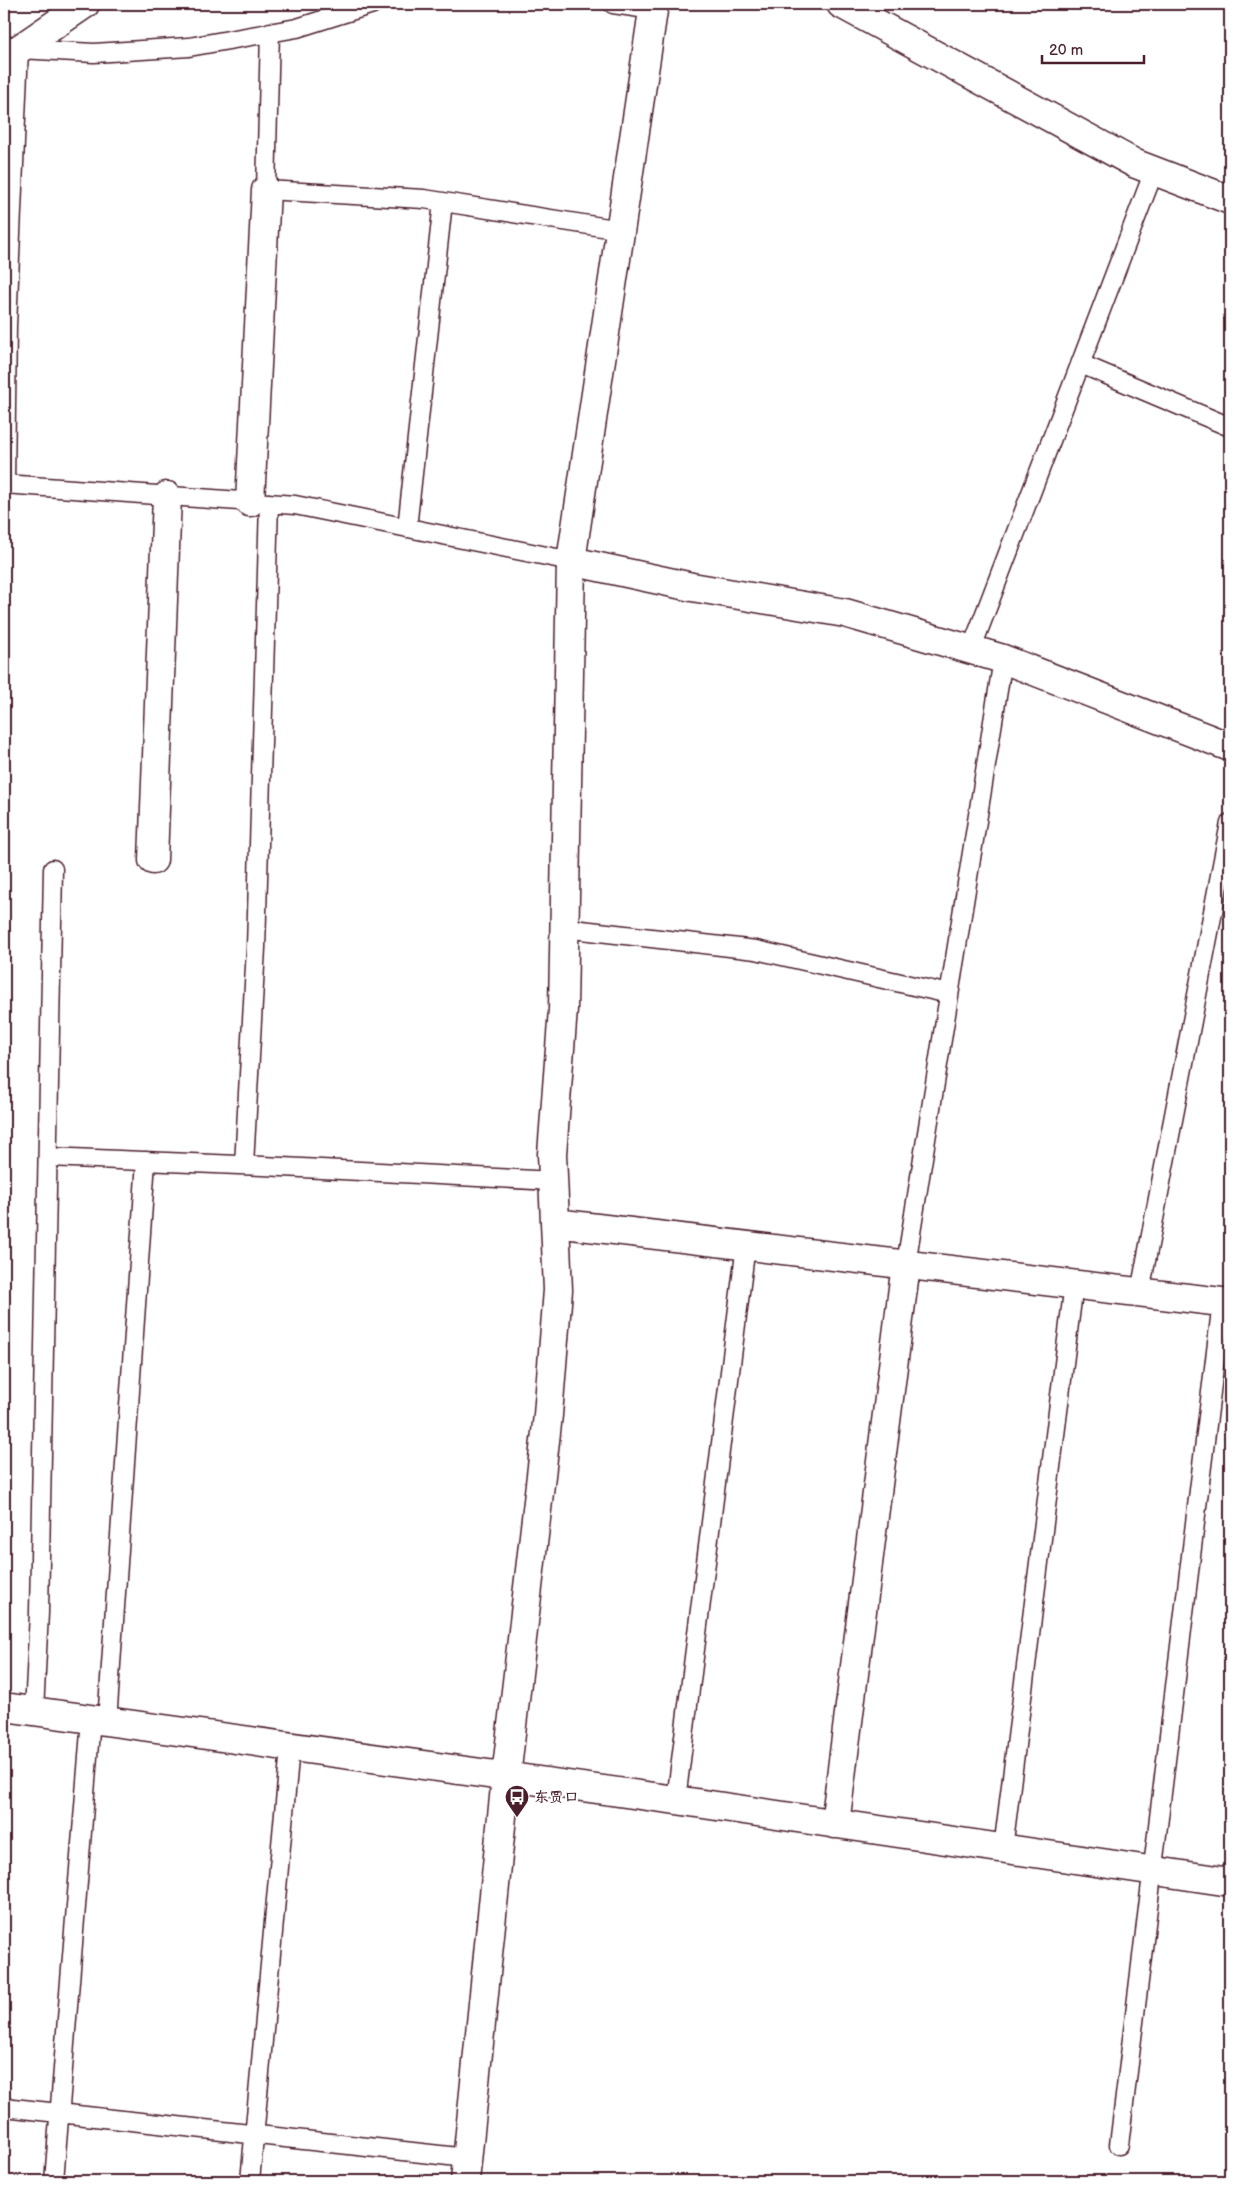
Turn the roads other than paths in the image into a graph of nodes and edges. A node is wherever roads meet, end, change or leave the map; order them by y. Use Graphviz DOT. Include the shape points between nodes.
graph roads {
  1 [pos="85,4"];
  2 [pos="373,4"];
  3 [pos="613,4"];
  4 [pos="840,4"];
  5 [pos="654,7"];
  6 [pos="270,32"];
  7 [pos="12,52"];
  8 [pos="1154,171"];
  9 [pos="266,190"];
  10 [pos="1230,200"];
  11 [pos="443,202"];
  12 [pos="621,230"];
  13 [pos="1080,364"];
  14 [pos="1230,427"];
  15 [pos="4,484"];
  16 [pos="167,496"];
  17 [pos="260,503"];
  18 [pos="407,528"];
  19 [pos="571,561"];
  20 [pos="971,650"];
  21 [pos="1003,659"];
  22 [pos="1230,747"];
  23 [pos="1230,823"];
  24 [pos="153,860"];
  25 [pos="53,869"];
  26 [pos="564,928"];
  27 [pos="949,994"];
  28 [pos="48,1158"];
  29 [pos="146,1161"];
  30 [pos="244,1165"];
  31 [pos="553,1181"];
  32 [pos="555,1223"];
  33 [pos="746,1245"];
  34 [pos="906,1264"];
  35 [pos="1074,1284"];
  36 [pos="1140,1292"];
  37 [pos="1226,1303"];
  38 [pos="4,1707"];
  39 [pos="34,1711"];
  40 [pos="99,1721"];
  41 [pos="290,1748"];
  42 [pos="498,1777"];
  43 [pos="676,1800"];
  44 [pos="836,1824"];
  45 [pos="1004,1848"];
  46 [pos="1152,1871"];
  47 [pos="1230,1882"];
  48 [pos="4,2107"];
  49 [pos="61,2114"];
  50 [pos="255,2135"];
  51 [pos="1118,2145"];
  52 [pos="460,2169"];
  53 [pos="54,2181"];
  54 [pos="250,2181"];
  1 -- 7 [label="street"];
  2 -- 6 [label="lane" via="297,28"];
  3 -- 5 [label="lane"];
  4 -- 8 [label="street"];
  5 -- 12 [label="street"];
  6 -- 7 [label="lane" via="188,47 94,53"];
  6 -- 9 [label="lane"];
  7 -- 15 [label="lane"];
  8 -- 10 [label="street"];
  8 -- 13 [label="lane"];
  9 -- 11 [label="lane"];
  9 -- 17 [label="street"];
  11 -- 12 [label="lane"];
  11 -- 18 [label="lane"];
  12 -- 19 [label="street"];
  13 -- 14 [label="lane"];
  13 -- 20 [label="lane"];
  15 -- 16 [label="lane"];
  16 -- 17 [label="lane"];
  16 -- 24 [label="street"];
  17 -- 18 [label="lane" via="295,505"];
  17 -- 30 [label="lane" via="256,948"];
  18 -- 19 [label="lane"];
  19 -- 20 [label="street" via="692,587 845,613"];
  19 -- 26 [label="street"];
  20 -- 21 [label="street"];
  21 -- 22 [label="street"];
  21 -- 27 [label="lane"];
  23 -- 36 [label="lane"];
  25 -- 28 [label="lane"];
  26 -- 27 [label="lane" via="756,950"];
  26 -- 31 [label="street" via="563,1009 552,1154"];
  27 -- 34 [label="lane"];
  28 -- 29 [label="lane"];
  28 -- 39 [label="lane" via="39,1613"];
  29 -- 30 [label="lane"];
  29 -- 40 [label="lane"];
  30 -- 31 [label="lane"];
  31 -- 32 [label="street"];
  32 -- 33 [label="street"];
  32 -- 42 [label="street" via="544,1286"];
  33 -- 34 [label="street"];
  33 -- 43 [label="lane"];
  34 -- 35 [label="street"];
  34 -- 44 [label="street"];
  35 -- 36 [label="street"];
  35 -- 45 [label="lane"];
  36 -- 37 [label="street"];
  37 -- 46 [label="lane"];
  38 -- 39 [label="street"];
  39 -- 40 [label="street"];
  40 -- 41 [label="street"];
  40 -- 49 [label="lane"];
  41 -- 42 [label="street"];
  41 -- 50 [label="lane"];
  42 -- 43 [label="street"];
  42 -- 52 [label="street"];
  43 -- 44 [label="street"];
  44 -- 45 [label="street"];
  45 -- 46 [label="street"];
  46 -- 47 [label="street"];
  46 -- 51 [label="lane"];
  48 -- 49 [label="lane"];
  49 -- 50 [label="lane"];
  49 -- 53 [label="lane"];
  50 -- 52 [label="lane"];
  50 -- 54 [label="lane"];
}
